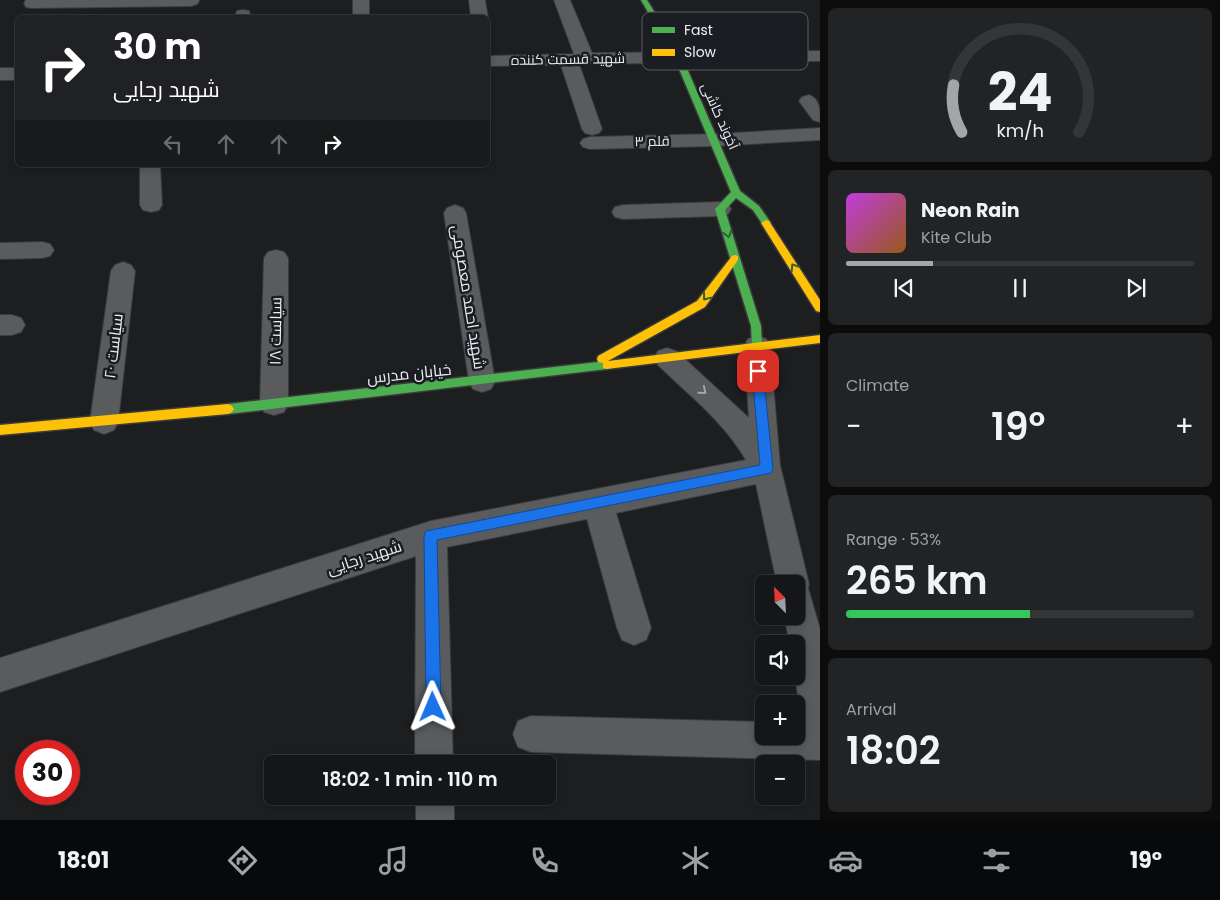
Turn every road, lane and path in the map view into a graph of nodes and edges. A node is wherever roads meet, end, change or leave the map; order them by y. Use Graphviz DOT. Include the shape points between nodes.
graph roads {
  1 [pos="361,0"];
  2 [pos="477,0"];
  3 [pos="562,0"];
  4 [pos="644,0"];
  5 [pos="191,1"];
  6 [pos="32,2"];
  7 [pos="131,7"];
  8 [pos="651,12"];
  9 [pos="361,15"];
  10 [pos="480,15"];
  11 [pos="642,58"];
  12 [pos="576,59"];
  13 [pos="490,62"];
  14 [pos="684,70"];
  15 [pos="0,74"];
  16 [pos="15,74"];
  17 [pos="820,134"];
  18 [pos="715,140"];
  19 [pos="150,167"];
  20 [pos="736,193"];
  21 [pos="152,205"];
  22 [pos="720,209"];
  23 [pos="623,212"];
  24 [pos="455,213"];
  25 [pos="42,250"];
  26 [pos="0,251"];
  27 [pos="276,258"];
  28 [pos="735,258"];
  29 [pos="123,271"];
  30 [pos="820,308"];
  31 [pos="820,339"];
  32 [pos="757,346"];
  33 [pos="667,358"];
  34 [pos="582,369"];
  35 [pos="482,381"];
  36 [pos="274,404"];
  37 [pos="104,422"];
  38 [pos="0,430"];
  39 [pos="767,469"];
  40 [pos="598,503"];
  41 [pos="431,536"];
  42 [pos="791,575"];
  43 [pos="804,625"];
  44 [pos="634,628"];
  45 [pos="814,655"];
  46 [pos="0,675"];
  47 [pos="820,726"];
  48 [pos="532,734"];
  49 [pos="820,742"];
  50 [pos="434,755"];
  51 [pos="435,805"];
  52 [pos="435,820"];
  1 -- 9 [label="street"];
  2 -- 10 [label="street"];
  3 -- 12 [label="street"];
  4 -- 8 [label="main road, آخوند کاشی"];
  5 -- 7 [label="street"];
  6 -- 7 [label="street"];
  11 -- 12 [label="street, شهید قسمت کننده"];
  12 -- 13 [label="street, شهید قسمت کننده"];
  12 -- 18 [label="street, قلم ۳" via="591,136"];
  14 -- 18 [label="main road, آخوند کاشی"];
  15 -- 16 [label="street"];
  17 -- 18 [label="street, قلم ۳"];
  18 -- 20 [label="main road, آخوند کاشی"];
  19 -- 21 [label="street"];
  20 -- 22 [label="main road"];
  30 -- 20 [label="main road, one-way" via="756,208"];
  22 -- 23 [label="street"];
  22 -- 28 [label="main road, one-way"];
  24 -- 35 [label="street, شهید احمد معصومی"];
  25 -- 26 [label="street"];
  27 -- 36 [label="street, سیاست ۱۸"];
  28 -- 32 [label="main road" via="756,326"];
  28 -- 34 [label="main road, one-way" via="701,304"];
  29 -- 37 [label="street, سیاست ۲۰"];
  31 -- 32 [label="main road, خیابان مدرس"];
  32 -- 33 [label="main road, خیابان مدرس"];
  32 -- 39 [label="street"];
  33 -- 34 [label="main road, خیابان مدرس"];
  33 -- 39 [label="street, one-way" via="734,420"];
  34 -- 35 [label="main road, خیابان مدرس"];
  35 -- 36 [label="main road, خیابان مدرس"];
  36 -- 37 [label="main road, خیابان مدرس"];
  37 -- 38 [label="main road, خیابان مدرس"];
  39 -- 40 [label="street, شهید رجایی"];
  39 -- 42 [label="street"];
  40 -- 41 [label="street, شهید رجایی"];
  40 -- 44 [label="street"];
  41 -- 46 [label="street, شهید رجایی"];
  41 -- 50 [label="street"];
  43 -- 45 [label="street"];
  45 -- 47 [label="street"];
  48 -- 49 [label="street"];
  51 -- 52 [label="street"];
}
